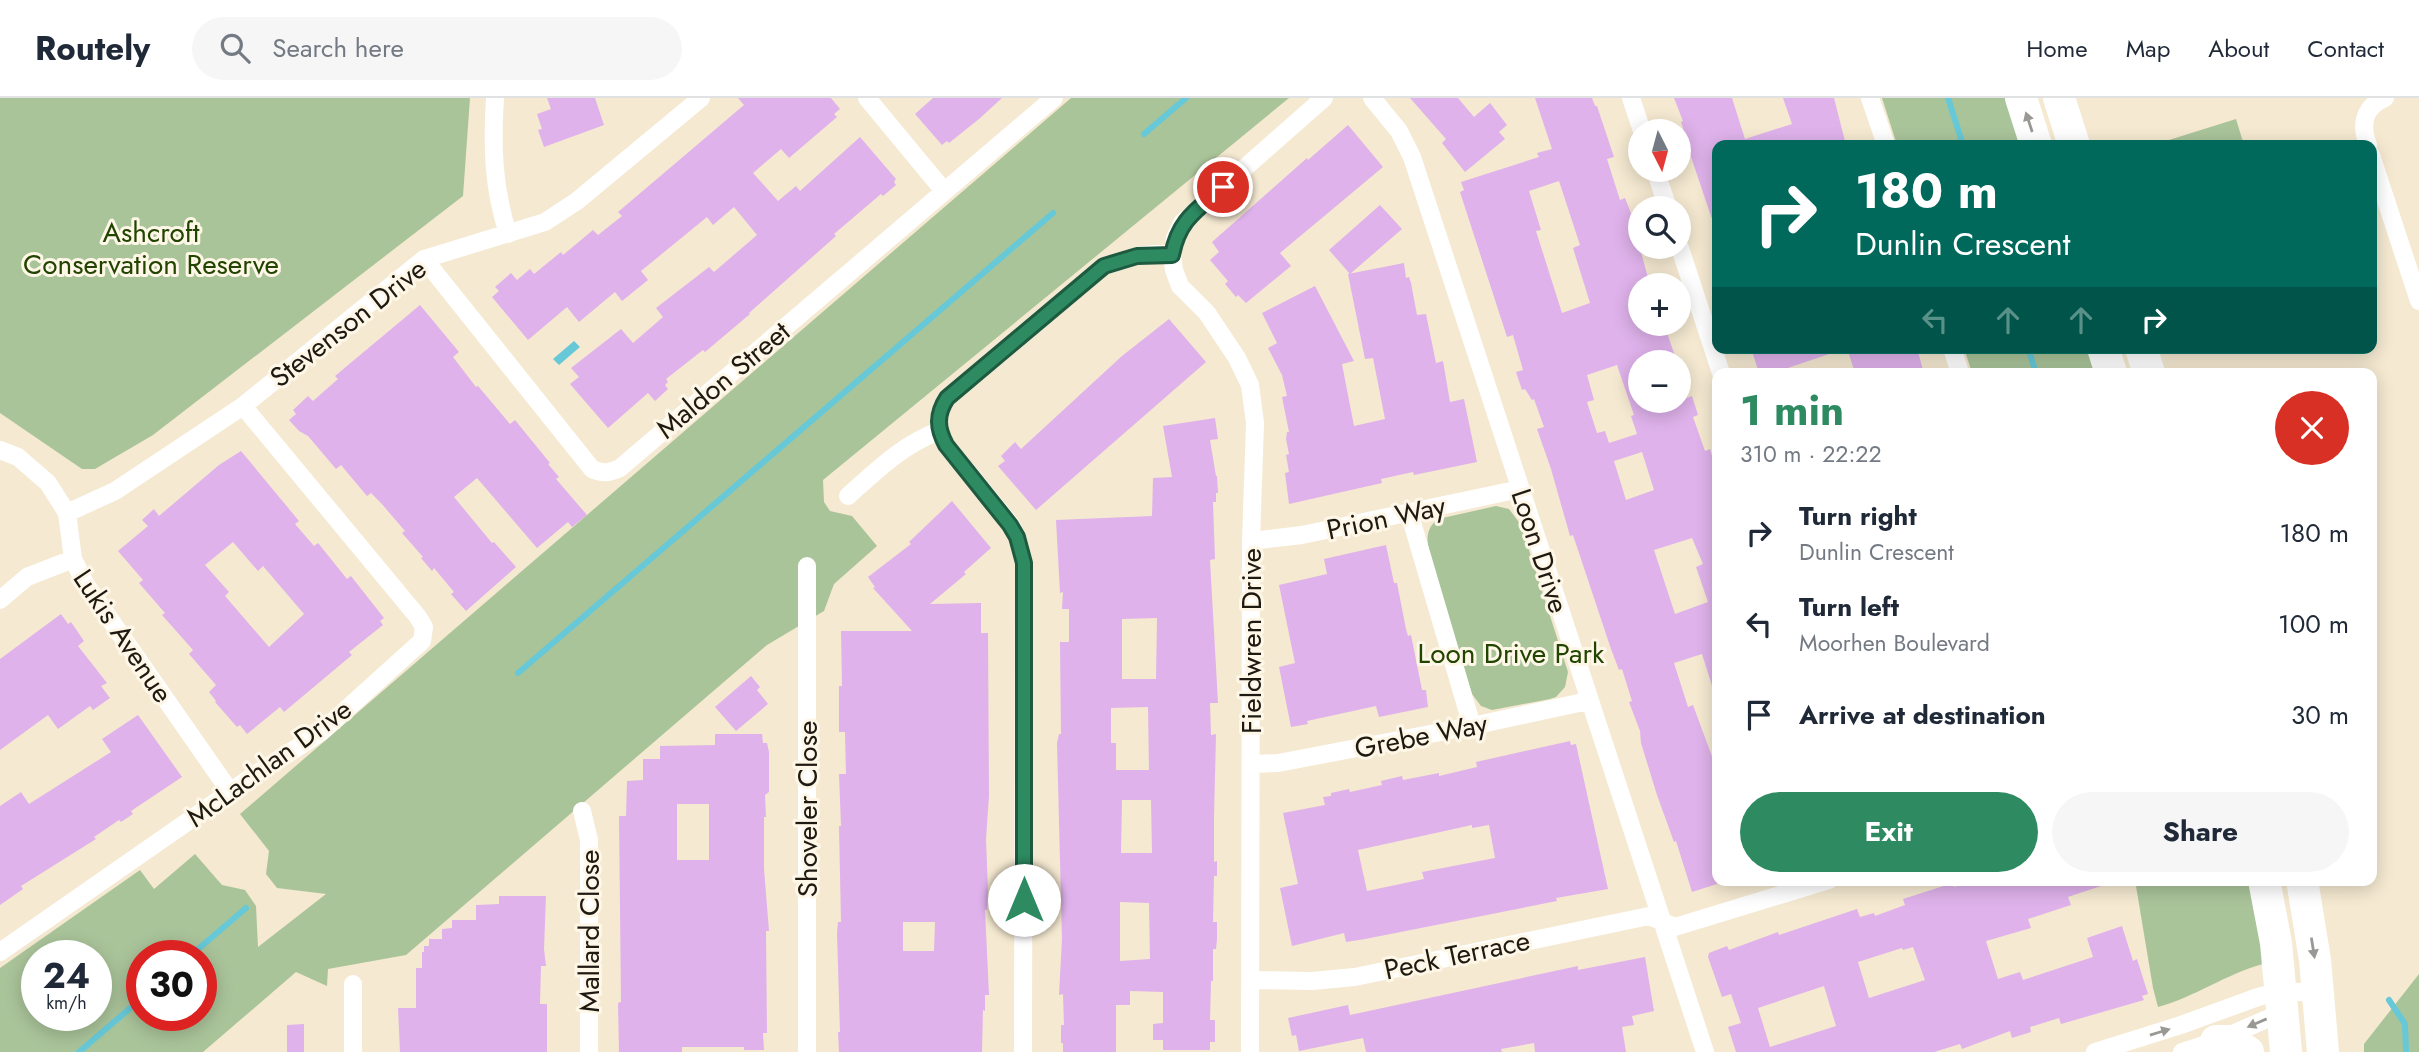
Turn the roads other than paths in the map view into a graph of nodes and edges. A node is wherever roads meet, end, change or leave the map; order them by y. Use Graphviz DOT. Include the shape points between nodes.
graph roads {
  1 [pos="495,98"];
  2 [pos="701,98"];
  3 [pos="867,98"];
  4 [pos="1054,98"];
  5 [pos="1324,98"];
  6 [pos="1372,98"];
  7 [pos="1632,98"];
  8 [pos="1870,98"];
  9 [pos="2021,98"];
  10 [pos="2059,98"];
  11 [pos="2385,98"];
  12 [pos="1638,119"];
  13 [pos="1884,140"];
  14 [pos="2034,140"];
  15 [pos="2072,140"];
  16 [pos="2367,140"];
  17 [pos="2377,173"];
  18 [pos="944,191"];
  19 [pos="508,234"];
  20 [pos="1172,255"];
  21 [pos="424,258"];
  22 [pos="1684,259"];
  23 [pos="2419,301"];
  24 [pos="1712,346"];
  25 [pos="243,405"];
  26 [pos="939,431"];
  27 [pos="0,450"];
  28 [pos="1520,489"];
  29 [pos="848,496"];
  30 [pos="1409,512"];
  31 [pos="67,513"];
  32 [pos="1251,541"];
  33 [pos="73,559"];
  34 [pos="807,566"];
  35 [pos="0,600"];
  36 [pos="1588,701"];
  37 [pos="1472,726"];
  38 [pos="1252,764"];
  39 [pos="231,793"];
  40 [pos="582,811"];
  41 [pos="1809,886"];
  42 [pos="2265,886"];
  43 [pos="2303,886"];
  44 [pos="1661,920"];
  45 [pos="0,952"];
  46 [pos="1250,980"];
  47 [pos="353,985"];
  48 [pos="2318,993"];
  49 [pos="2282,1002"];
  50 [pos="2216,1041"];
  51 [pos="353,1052"];
  52 [pos="589,1052"];
  53 [pos="807,1052"];
  54 [pos="1023,1052"];
  55 [pos="1250,1052"];
  56 [pos="1705,1052"];
  57 [pos="2095,1052"];
  58 [pos="2182,1052"];
  59 [pos="2248,1052"];
  60 [pos="2286,1052"];
  61 [pos="2323,1052"];
  1 -- 19 [label="street" via="495,177"];
  2 -- 19 [label="street, Stevenson Drive" via="577,201 545,222"];
  3 -- 18 [label="street"];
  4 -- 18 [label="street, Maldon Street"];
  5 -- 20 [label="street" via="1182,223"];
  6 -- 28 [label="street, Loon Drive" via="1399,131 1412,157"];
  7 -- 12 [label="street"];
  8 -- 13 [label="street"];
  14 -- 9 [label="highway, one-way"];
  10 -- 15 [label="highway"];
  11 -- 16 [label="street" via="2365,115"];
  17 -- 23 [label="street"];
  18 -- 21 [label="street, Maldon Street" via="611,472 592,469"];
  19 -- 21 [label="street, Stevenson Drive"];
  20 -- 26 [label="street" via="1137,256 1104,266 947,398 939,413"];
  20 -- 32 [label="street, Fieldwren Drive" via="1180,286 1208,313 1250,385 1255,423"];
  21 -- 25 [label="street, Stevenson Drive"];
  22 -- 24 [label="street"];
  25 -- 31 [label="street, Stevenson Drive" via="114,491"];
  25 -- 39 [label="street, McLachlan Drive" via="418,617 424,634 418,646 320,733"];
  26 -- 29 [label="street" via="894,454"];
  26 -- 54 [label="street" via="1010,525 1024,563"];
  27 -- 31 [label="street, Lukis Avenue" via="19,457 48,483"];
  28 -- 30 [label="street, Prion Way"];
  28 -- 36 [label="street, Loon Drive"];
  30 -- 32 [label="street, Prion Way" via="1302,536"];
  30 -- 37 [label="street"];
  31 -- 33 [label="street, Lukis Avenue"];
  32 -- 38 [label="street, Fieldwren Drive"];
  33 -- 35 [label="street" via="27,577"];
  33 -- 39 [label="street, Lukis Avenue" via="86,585"];
  34 -- 53 [label="street, Shoveler Close"];
  36 -- 37 [label="street, Grebe Way"];
  36 -- 44 [label="street, Loon Drive"];
  37 -- 38 [label="street, Grebe Way"];
  38 -- 46 [label="street, Fieldwren Drive"];
  39 -- 45 [label="street, McLachlan Drive"];
  40 -- 52 [label="street, Mallard Close" via="590,840"];
  41 -- 44 [label="street, Peck Terrace" via="1675,927"];
  42 -- 49 [label="highway"];
  43 -- 48 [label="highway, one-way"];
  44 -- 46 [label="street, Peck Terrace" via="1649,916 1332,980"];
  44 -- 56 [label="street, Loon Drive"];
  46 -- 55 [label="street, Fieldwren Drive"];
  47 -- 51 [label="street"];
  48 -- 49 [label="street"];
  48 -- 61 [label="highway"];
  49 -- 50 [label="street, one-way"];
  57 -- 49 [label="street, one-way"];
  49 -- 60 [label="highway"];
  50 -- 58 [label="street"];
  50 -- 59 [label="highway" via="2231,1041"];
}
